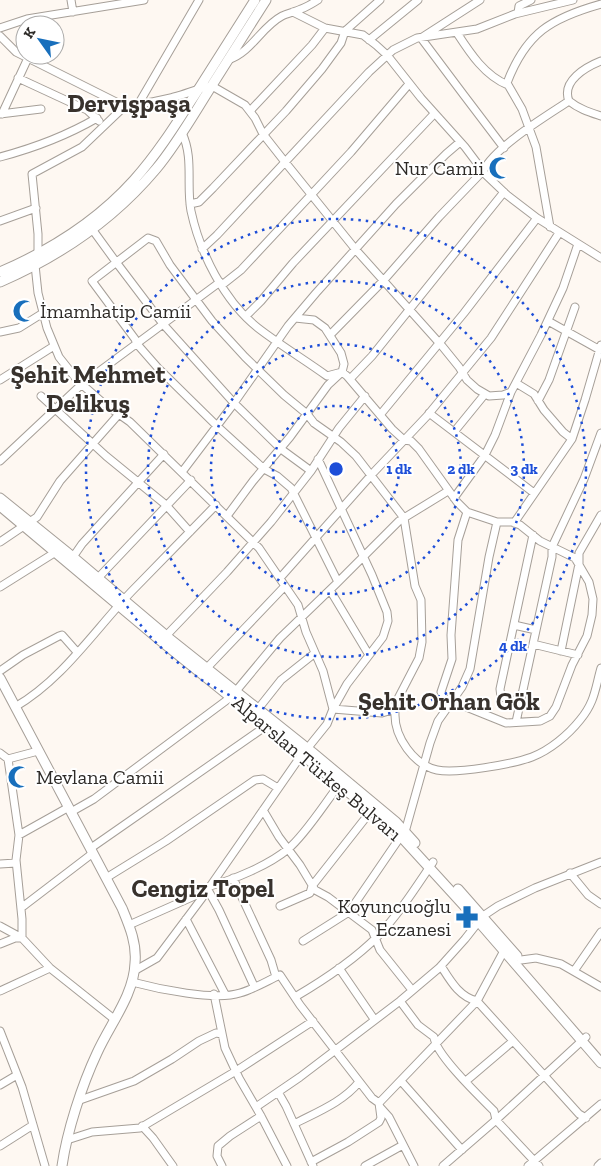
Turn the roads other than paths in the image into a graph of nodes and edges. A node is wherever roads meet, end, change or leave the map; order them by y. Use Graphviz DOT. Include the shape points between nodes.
graph roads {
  1 [pos="71,0"];
  2 [pos="144,0"];
  3 [pos="198,0"];
  4 [pos="255,0"];
  5 [pos="266,0"];
  6 [pos="318,0"];
  7 [pos="380,0"];
  8 [pos="418,0"];
  9 [pos="480,0"];
  10 [pos="531,0"];
  11 [pos="573,0"];
  12 [pos="601,4"];
  13 [pos="73,12"];
  14 [pos="293,12"];
  15 [pos="518,13"];
  16 [pos="0,28"];
  17 [pos="325,28"];
  18 [pos="345,32"];
  19 [pos="457,33"];
  20 [pos="0,36"];
  21 [pos="421,38"];
  22 [pos="369,40"];
  23 [pos="15,51"];
  24 [pos="387,55"];
  25 [pos="228,60"];
  26 [pos="601,61"];
  27 [pos="24,65"];
  28 [pos="42,65"];
  29 [pos="18,78"];
  30 [pos="409,84"];
  31 [pos="508,85"];
  32 [pos="212,86"];
  33 [pos="199,89"];
  34 [pos="569,101"];
  35 [pos="140,104"];
  36 [pos="126,105"];
  37 [pos="41,109"];
  38 [pos="250,111"];
  39 [pos="1,114"];
  40 [pos="434,114"];
  41 [pos="601,116"];
  42 [pos="97,118"];
  43 [pos="103,125"];
  44 [pos="530,128"];
  45 [pos="182,133"];
  46 [pos="263,134"];
  47 [pos="460,142"];
  48 [pos="504,148"];
  49 [pos="0,157"];
  50 [pos="285,162"];
  51 [pos="483,171"];
  52 [pos="504,192"];
  53 [pos="311,194"];
  54 [pos="190,204"];
  55 [pos="36,208"];
  56 [pos="537,218"];
  57 [pos="0,221"];
  58 [pos="333,221"];
  59 [pos="550,227"];
  60 [pos="92,229"];
  61 [pos="560,233"];
  62 [pos="578,244"];
  63 [pos="202,249"];
  64 [pos="356,250"];
  65 [pos="38,254"];
  66 [pos="601,258"];
  67 [pos="116,262"];
  68 [pos="35,266"];
  69 [pos="0,272"];
  70 [pos="384,280"];
  71 [pos="0,282"];
  72 [pos="221,284"];
  73 [pos="196,299"];
  74 [pos="575,307"];
  75 [pos="409,309"];
  76 [pos="43,313"];
  77 [pos="246,316"];
  78 [pos="295,318"];
  79 [pos="548,321"];
  80 [pos="163,324"];
  81 [pos="0,332"];
  82 [pos="567,333"];
  83 [pos="330,335"];
  84 [pos="278,341"];
  85 [pos="439,343"];
  86 [pos="137,344"];
  87 [pos="54,346"];
  88 [pos="600,347"];
  89 [pos="258,369"];
  90 [pos="342,372"];
  91 [pos="462,372"];
  92 [pos="592,376"];
  93 [pos="601,377"];
  94 [pos="350,379"];
  95 [pos="0,380"];
  96 [pos="516,383"];
  97 [pos="82,384"];
  98 [pos="511,392"];
  99 [pos="486,394"];
  100 [pos="41,396"];
  101 [pos="365,396"];
  102 [pos="538,401"];
  103 [pos="234,403"];
  104 [pos="55,409"];
  105 [pos="119,414"];
  106 [pos="307,414"];
  107 [pos="429,414"];
  108 [pos="380,415"];
  109 [pos="217,426"];
  110 [pos="454,432"];
  111 [pos="601,433"];
  112 [pos="334,436"];
  113 [pos="572,439"];
  114 [pos="404,440"];
  115 [pos="93,444"];
  116 [pos="281,449"];
  117 [pos="164,454"];
  118 [pos="485,455"];
  119 [pos="318,459"];
  120 [pos="0,460"];
  121 [pos="264,469"];
  122 [pos="311,471"];
  123 [pos="182,472"];
  124 [pos="371,476"];
  125 [pos="191,480"];
  126 [pos="139,482"];
  127 [pos="448,491"];
  128 [pos="293,493"];
  129 [pos="534,493"];
  130 [pos="0,498"];
  131 [pos="454,498"];
  132 [pos="166,505"];
  133 [pos="216,505"];
  134 [pos="0,506"];
  135 [pos="342,509"];
  136 [pos="467,512"];
  137 [pos="601,515"];
  138 [pos="227,516"];
  139 [pos="404,518"];
  140 [pos="497,522"];
  141 [pos="514,523"];
  142 [pos="26,524"];
  143 [pos="190,532"];
  144 [pos="532,535"];
  145 [pos="317,537"];
  146 [pos="0,542"];
  147 [pos="254,542"];
  148 [pos="552,547"];
  149 [pos="59,551"];
  150 [pos="73,557"];
  151 [pos="363,557"];
  152 [pos="579,564"];
  153 [pos="98,578"];
  154 [pos="280,578"];
  155 [pos="338,582"];
  156 [pos="0,586"];
  157 [pos="285,586"];
  158 [pos="330,590"];
  159 [pos="122,603"];
  160 [pos="302,617"];
  161 [pos="514,625"];
  162 [pos="536,630"];
  163 [pos="164,638"];
  164 [pos="533,644"];
  165 [pos="561,651"];
  166 [pos="77,652"];
  167 [pos="315,653"];
  168 [pos="370,655"];
  169 [pos="578,655"];
  170 [pos="601,668"];
  171 [pos="0,671"];
  172 [pos="205,671"];
  173 [pos="0,678"];
  174 [pos="234,695"];
  175 [pos="453,702"];
  176 [pos="520,702"];
  177 [pos="15,707"];
  178 [pos="258,709"];
  179 [pos="333,709"];
  180 [pos="392,710"];
  181 [pos="516,722"];
  182 [pos="270,723"];
  183 [pos="38,751"];
  184 [pos="305,752"];
  185 [pos="0,753"];
  186 [pos="8,759"];
  187 [pos="424,765"];
  188 [pos="339,785"];
  189 [pos="278,788"];
  190 [pos="70,809"];
  191 [pos="263,810"];
  192 [pos="372,811"];
  193 [pos="403,834"];
  194 [pos="19,835"];
  195 [pos="288,849"];
  196 [pos="92,851"];
  197 [pos="601,862"];
  198 [pos="16,863"];
  199 [pos="0,864"];
  200 [pos="431,864"];
  201 [pos="570,874"];
  202 [pos="106,878"];
  203 [pos="233,878"];
  204 [pos="312,886"];
  205 [pos="209,888"];
  206 [pos="601,904"];
  207 [pos="280,906"];
  208 [pos="21,908"];
  209 [pos="349,912"];
  210 [pos="480,918"];
  211 [pos="186,919"];
  212 [pos="129,925"];
  213 [pos="0,926"];
  214 [pos="601,932"];
  215 [pos="22,938"];
  216 [pos="375,938"];
  217 [pos="303,941"];
  218 [pos="0,944"];
  219 [pos="506,947"];
  220 [pos="521,960"];
  221 [pos="441,966"];
  222 [pos="50,968"];
  223 [pos="339,968"];
  224 [pos="134,971"];
  225 [pos="574,972"];
  226 [pos="276,977"];
  227 [pos="132,982"];
  228 [pos="254,986"];
  229 [pos="601,987"];
  230 [pos="412,990"];
  231 [pos="0,991"];
  232 [pos="214,994"];
  233 [pos="226,994"];
  234 [pos="295,997"];
  235 [pos="400,1001"];
  236 [pos="477,1001"];
  237 [pos="374,1019"];
  238 [pos="114,1020"];
  239 [pos="313,1021"];
  240 [pos="0,1031"];
  241 [pos="222,1034"];
  242 [pos="584,1039"];
  243 [pos="513,1041"];
  244 [pos="434,1044"];
  245 [pos="335,1049"];
  246 [pos="601,1054"];
  247 [pos="601,1063"];
  248 [pos="236,1071"];
  249 [pos="17,1075"];
  250 [pos="544,1076"];
  251 [pos="401,1081"];
  252 [pos="359,1082"];
  253 [pos="466,1082"];
  254 [pos="0,1086"];
  255 [pos="278,1092"];
  256 [pos="80,1100"];
  257 [pos="601,1104"];
  258 [pos="380,1105"];
  259 [pos="256,1107"];
  260 [pos="261,1116"];
  261 [pos="586,1118"];
  262 [pos="496,1120"];
  263 [pos="294,1124"];
  264 [pos="34,1125"];
  265 [pos="142,1126"];
  266 [pos="67,1140"];
  267 [pos="403,1145"];
  268 [pos="0,1146"];
  269 [pos="462,1150"];
  270 [pos="537,1163"];
  271 [pos="601,1163"];
  272 [pos="312,1164"];
  273 [pos="45,1166"];
  274 [pos="62,1166"];
  275 [pos="173,1166"];
  276 [pos="222,1166"];
  277 [pos="287,1166"];
  278 [pos="365,1166"];
  279 [pos="414,1166"];
  280 [pos="443,1166"];
  281 [pos="528,1166"];
  282 [pos="598,1166"];
  1 -- 13 [label="street"];
  2 -- 13 [label="street"];
  3 -- 35 [label="street"];
  4 -- 33 [label="main road"];
  5 -- 25 [label="main road"];
  6 -- 14 [label="street"];
  7 -- 18 [label="street"];
  8 -- 22 [label="street"];
  9 -- 21 [label="street"];
  10 -- 15 [label="street" via="519,6"];
  11 -- 15 [label="street"];
  12 -- 31 [label="street" via="552,22 536,34 511,72"];
  13 -- 16 [label="street"];
  14 -- 17 [label="street"];
  14 -- 25 [label="street" via="282,16 248,48"];
  15 -- 19 [label="street"];
  17 -- 18 [label="street"];
  17 -- 38 [label="street"];
  18 -- 22 [label="street" via="363,35"];
  18 -- 46 [label="street" via="322,69"];
  19 -- 21 [label="street"];
  19 -- 31 [label="street" via="469,52 493,77"];
  20 -- 23 [label="street"];
  21 -- 24 [label="street"];
  21 -- 48 [label="street"];
  22 -- 24 [label="street"];
  24 -- 30 [label="street"];
  24 -- 50 [label="street"];
  25 -- 32 [label="main road"];
  26 -- 34 [label="street" via="573,79 567,90"];
  27 -- 29 [label="street"];
  28 -- 36 [label="street"];
  29 -- 39 [label="street"];
  29 -- 42 [label="street" via="87,110"];
  30 -- 40 [label="street"];
  30 -- 53 [label="street"];
  31 -- 44 [label="street"];
  32 -- 33 [label="street"];
  32 -- 38 [label="street"];
  32 -- 45 [label="main road"];
  33 -- 35 [label="street"];
  33 -- 65 [label="main road" via="161,147 133,181 91,218"];
  34 -- 41 [label="street"];
  34 -- 44 [label="street"];
  35 -- 36 [label="street"];
  36 -- 43 [label="street"];
  37 -- 39 [label="street"];
  38 -- 46 [label="street"];
  40 -- 47 [label="street"];
  40 -- 58 [label="street"];
  42 -- 43 [label="street"];
  42 -- 49 [label="street" via="74,132"];
  43 -- 55 [label="street" via="82,147 32,174"];
  44 -- 48 [label="street"];
  44 -- 59 [label="street"];
  45 -- 54 [label="street" via="189,159"];
  45 -- 60 [label="main road" via="142,185"];
  46 -- 50 [label="street"];
  46 -- 54 [label="street" via="199,202"];
  47 -- 51 [label="street"];
  47 -- 64 [label="street" via="396,204"];
  48 -- 51 [label="street" via="487,162"];
  50 -- 53 [label="street"];
  50 -- 63 [label="street"];
  51 -- 52 [label="street"];
  51 -- 70 [label="street"];
  52 -- 56 [label="street"];
  52 -- 75 [label="street"];
  53 -- 58 [label="street"];
  53 -- 72 [label="street" via="241,270"];
  54 -- 63 [label="street"];
  55 -- 57 [label="street"];
  55 -- 65 [label="street"];
  56 -- 59 [label="street"];
  56 -- 85 [label="street"];
  58 -- 64 [label="street"];
  58 -- 77 [label="street"];
  59 -- 61 [label="street"];
  60 -- 67 [label="street"];
  60 -- 68 [label="main road"];
  61 -- 62 [label="street"];
  61 -- 91 [label="street" via="491,338"];
  62 -- 66 [label="street"];
  62 -- 79 [label="street"];
  63 -- 72 [label="street"];
  64 -- 70 [label="street"];
  64 -- 78 [label="street"];
  65 -- 68 [label="street"];
  65 -- 69 [label="main road"];
  67 -- 73 [label="street" via="148,238 156,242"];
  67 -- 80 [label="street"];
  67 -- 86 [label="street" via="92,281"];
  68 -- 71 [label="main road"];
  68 -- 76 [label="street"];
  70 -- 75 [label="street"];
  70 -- 83 [label="street"];
  72 -- 73 [label="street"];
  72 -- 77 [label="street"];
  73 -- 80 [label="street"];
  73 -- 89 [label="street" via="212,321"];
  74 -- 82 [label="street"];
  75 -- 85 [label="street"];
  75 -- 94 [label="street"];
  76 -- 81 [label="street" via="19,328"];
  76 -- 87 [label="street"];
  77 -- 84 [label="street"];
  78 -- 83 [label="street" via="314,320"];
  78 -- 84 [label="street"];
  79 -- 82 [label="street"];
  79 -- 96 [label="street"];
  80 -- 86 [label="street"];
  80 -- 103 [label="street"];
  82 -- 88 [label="street"];
  82 -- 102 [label="street"];
  83 -- 90 [label="street" via="341,353"];
  84 -- 89 [label="street"];
  84 -- 90 [label="street" via="328,376"];
  85 -- 91 [label="street"];
  85 -- 108 [label="street"];
  86 -- 97 [label="street"];
  86 -- 109 [label="street"];
  87 -- 95 [label="street"];
  87 -- 97 [label="street"];
  88 -- 92 [label="street"];
  89 -- 103 [label="street"];
  89 -- 106 [label="street"];
  90 -- 94 [label="street"];
  90 -- 106 [label="street"];
  91 -- 99 [label="street" via="467,380"];
  91 -- 107 [label="street"];
  92 -- 93 [label="street"];
  92 -- 113 [label="street"];
  94 -- 101 [label="street"];
  96 -- 98 [label="street"];
  96 -- 102 [label="street" via="534,394"];
  97 -- 104 [label="street"];
  97 -- 105 [label="street"];
  98 -- 99 [label="street"];
  98 -- 118 [label="street"];
  99 -- 110 [label="street"];
  100 -- 104 [label="street"];
  101 -- 108 [label="street"];
  101 -- 112 [label="street"];
  102 -- 113 [label="street"];
  103 -- 109 [label="street"];
  103 -- 116 [label="street"];
  104 -- 115 [label="street"];
  104 -- 120 [label="street"];
  105 -- 115 [label="street"];
  105 -- 117 [label="street"];
  106 -- 112 [label="street" via="314,423"];
  106 -- 116 [label="street"];
  107 -- 110 [label="street"];
  107 -- 114 [label="street"];
  108 -- 114 [label="street"];
  109 -- 121 [label="street"];
  109 -- 123 [label="street"];
  110 -- 118 [label="street"];
  111 -- 148 [label="street"];
  112 -- 119 [label="street"];
  112 -- 124 [label="street" via="356,456"];
  113 -- 129 [label="street"];
  114 -- 124 [label="street"];
  114 -- 127 [label="street" via="411,441 419,449"];
  115 -- 126 [label="street"];
  115 -- 142 [label="street" via="60,481 36,517"];
  116 -- 121 [label="street"];
  116 -- 122 [label="street"];
  117 -- 123 [label="street"];
  117 -- 126 [label="street"];
  118 -- 129 [label="street"];
  118 -- 131 [label="street"];
  119 -- 122 [label="street"];
  119 -- 135 [label="street"];
  121 -- 128 [label="street" via="278,476"];
  121 -- 138 [label="street"];
  122 -- 128 [label="street"];
  123 -- 125 [label="street"];
  124 -- 135 [label="street"];
  124 -- 139 [label="street"];
  125 -- 132 [label="street"];
  125 -- 133 [label="street"];
  126 -- 132 [label="street"];
  126 -- 150 [label="street"];
  127 -- 131 [label="street"];
  127 -- 139 [label="street"];
  128 -- 145 [label="street"];
  128 -- 147 [label="street"];
  129 -- 141 [label="street"];
  130 -- 142 [label="main road, Alparslan Türkeş Bulvarı"];
  131 -- 136 [label="street"];
  132 -- 143 [label="street"];
  132 -- 153 [label="street"];
  133 -- 138 [label="street"];
  133 -- 143 [label="street"];
  134 -- 142 [label="main road, Alparslan Türkeş Bulvarı"];
  135 -- 145 [label="street"];
  135 -- 151 [label="street"];
  136 -- 140 [label="street"];
  136 -- 175 [label="street" via="458,540 452,659 441,692 444,698"];
  137 -- 152 [label="street" via="579,553"];
  138 -- 147 [label="street"];
  139 -- 151 [label="street"];
  139 -- 180 [label="street" via="421,600 422,642 419,658"];
  140 -- 141 [label="street"];
  140 -- 175 [label="street" via="470,669"];
  141 -- 144 [label="street"];
  142 -- 146 [label="street"];
  142 -- 149 [label="main road, Alparslan Türkeş Bulvarı"];
  143 -- 159 [label="street"];
  144 -- 148 [label="street"];
  144 -- 161 [label="street"];
  145 -- 154 [label="street"];
  145 -- 155 [label="street"];
  147 -- 154 [label="street"];
  147 -- 163 [label="street"];
  148 -- 152 [label="street" via="575,558"];
  148 -- 162 [label="street"];
  149 -- 150 [label="main road, Alparslan Türkeş Bulvarı"];
  149 -- 156 [label="street"];
  149 -- 159 [label="main road, Alparslan Türkeş Bulvarı"];
  150 -- 153 [label="main road, Alparslan Türkeş Bulvarı"];
  151 -- 155 [label="street"];
  151 -- 168 [label="street" via="388,621 383,637"];
  152 -- 165 [label="street"];
  152 -- 169 [label="street" via="589,582 593,599 587,636"];
  153 -- 159 [label="main road, Alparslan Türkeş Bulvarı"];
  154 -- 157 [label="street"];
  155 -- 158 [label="street"];
  157 -- 160 [label="street"];
  157 -- 172 [label="street"];
  158 -- 160 [label="street"];
  158 -- 168 [label="street"];
  159 -- 163 [label="main road, Alparslan Türkeş Bulvarı"];
  159 -- 166 [label="street"];
  160 -- 167 [label="street"];
  160 -- 174 [label="street" via="280,638"];
  161 -- 162 [label="street"];
  161 -- 176 [label="street" via="500,689 501,698"];
  162 -- 164 [label="street"];
  163 -- 172 [label="main road, Alparslan Türkeş Bulvarı"];
  164 -- 165 [label="street"];
  164 -- 176 [label="street"];
  165 -- 169 [label="street"];
  166 -- 171 [label="street" via="62,635"];
  166 -- 177 [label="street" via="31,698"];
  167 -- 178 [label="street" via="281,680"];
  167 -- 179 [label="street"];
  168 -- 179 [label="street" via="347,684"];
  169 -- 181 [label="street" via="550,716 540,721"];
  170 -- 187 [label="street" via="590,706 580,721 549,748 514,762 460,770 438,770"];
  172 -- 174 [label="main road, Alparslan Türkeş Bulvarı"];
  173 -- 177 [label="main road"];
  174 -- 178 [label="main road, Alparslan Türkeş Bulvarı"];
  174 -- 182 [label="main road, Alparslan Türkeş Bulvarı"];
  174 -- 190 [label="street" via="94,799"];
  175 -- 181 [label="street" via="506,723"];
  175 -- 187 [label="street" via="438,721"];
  176 -- 181 [label="street"];
  177 -- 183 [label="main road"];
  178 -- 182 [label="main road, Alparslan Türkeş Bulvarı"];
  179 -- 180 [label="street" via="382,713"];
  179 -- 184 [label="street" via="327,724"];
  180 -- 187 [label="street" via="402,742"];
  182 -- 184 [label="main road, Alparslan Türkeş Bulvarı"];
  182 -- 196 [label="street"];
  183 -- 186 [label="street"];
  183 -- 190 [label="main road"];
  184 -- 188 [label="main road, Alparslan Türkeş Bulvarı"];
  184 -- 189 [label="street"];
  184 -- 193 [label="main road, Alparslan Türkeş Bulvarı" via="396,822"];
  185 -- 186 [label="street"];
  186 -- 194 [label="street"];
  187 -- 193 [label="street"];
  188 -- 192 [label="main road, Alparslan Türkeş Bulvarı"];
  188 -- 195 [label="street"];
  189 -- 191 [label="street"];
  189 -- 202 [label="street" via="263,779 255,780"];
  190 -- 194 [label="street"];
  190 -- 196 [label="main road"];
  191 -- 195 [label="street"];
  191 -- 205 [label="street"];
  192 -- 193 [label="main road, Alparslan Türkeş Bulvarı"];
  192 -- 204 [label="street"];
  193 -- 200 [label="main road, Alparslan Türkeş Bulvarı"];
  193 -- 209 [label="street"];
  194 -- 198 [label="street"];
  195 -- 203 [label="street"];
  195 -- 204 [label="street"];
  196 -- 202 [label="main road"];
  196 -- 208 [label="street"];
  197 -- 201 [label="street"];
  198 -- 199 [label="street"];
  198 -- 208 [label="street"];
  200 -- 210 [label="main road, Alparslan Türkeş Bulvarı"];
  200 -- 216 [label="street" via="399,911"];
  201 -- 206 [label="street" via="588,895"];
  201 -- 210 [label="street" via="498,906"];
  202 -- 212 [label="main road"];
  203 -- 205 [label="street"];
  203 -- 226 [label="street"];
  204 -- 207 [label="street" via="310,893"];
  204 -- 209 [label="street"];
  205 -- 211 [label="street"];
  205 -- 212 [label="street"];
  205 -- 228 [label="street"];
  208 -- 215 [label="street"];
  209 -- 216 [label="street" via="372,930"];
  209 -- 217 [label="street"];
  210 -- 219 [label="main road, Alparslan Türkeş Bulvarı"];
  210 -- 221 [label="street"];
  211 -- 224 [label="street" via="157,958"];
  211 -- 233 [label="street"];
  212 -- 224 [label="main road" via="136,955"];
  213 -- 215 [label="street"];
  214 -- 225 [label="street"];
  215 -- 218 [label="street"];
  215 -- 222 [label="street"];
  216 -- 223 [label="street"];
  216 -- 230 [label="street" via="380,950"];
  219 -- 220 [label="main road, Alparslan Türkeş Bulvarı"];
  219 -- 236 [label="street"];
  219 -- 242 [label="main road, Alparslan Türkeş Bulvarı"];
  220 -- 225 [label="street" via="536,958 561,964"];
  220 -- 242 [label="main road, Alparslan Türkeş Bulvarı"];
  221 -- 230 [label="street"];
  221 -- 236 [label="street" via="461,993"];
  222 -- 231 [label="street"];
  222 -- 238 [label="street"];
  223 -- 234 [label="street"];
  223 -- 237 [label="street"];
  224 -- 227 [label="main road"];
  225 -- 229 [label="street"];
  226 -- 228 [label="street"];
  226 -- 234 [label="street" via="284,980"];
  227 -- 232 [label="street" via="161,989"];
  227 -- 238 [label="main road"];
  228 -- 233 [label="street" via="240,993"];
  230 -- 235 [label="street"];
  232 -- 233 [label="street"];
  232 -- 241 [label="street"];
  234 -- 239 [label="street"];
  235 -- 237 [label="street"];
  235 -- 244 [label="street" via="418,1025 434,1037"];
  236 -- 243 [label="street"];
  236 -- 244 [label="street"];
  237 -- 245 [label="street"];
  238 -- 256 [label="main road" via="92,1065"];
  239 -- 245 [label="street"];
  239 -- 248 [label="street"];
  240 -- 249 [label="street"];
  241 -- 248 [label="street"];
  241 -- 256 [label="street" via="199,1041 134,1081"];
  242 -- 246 [label="main road, Alparslan Türkeş Bulvarı"];
  242 -- 247 [label="main road, Alparslan Türkeş Bulvarı"];
  242 -- 250 [label="street"];
  243 -- 250 [label="street"];
  243 -- 253 [label="street"];
  244 -- 251 [label="street"];
  244 -- 253 [label="street"];
  245 -- 252 [label="street"];
  245 -- 255 [label="street"];
  248 -- 259 [label="street"];
  248 -- 265 [label="street"];
  249 -- 254 [label="street"];
  249 -- 264 [label="street"];
  250 -- 261 [label="street"];
  250 -- 262 [label="street"];
  251 -- 258 [label="street"];
  251 -- 269 [label="street"];
  252 -- 258 [label="street"];
  252 -- 263 [label="street" via="336,1103"];
  253 -- 262 [label="street" via="494,1111"];
  255 -- 259 [label="street"];
  255 -- 263 [label="street"];
  256 -- 266 [label="main road"];
  257 -- 261 [label="street"];
  258 -- 267 [label="street"];
  258 -- 272 [label="street" via="382,1118 379,1122"];
  259 -- 260 [label="street"];
  260 -- 276 [label="street" via="218,1146 217,1156"];
  260 -- 277 [label="street"];
  261 -- 270 [label="street"];
  262 -- 269 [label="street"];
  262 -- 270 [label="street"];
  263 -- 272 [label="street"];
  264 -- 268 [label="street"];
  264 -- 273 [label="street"];
  265 -- 266 [label="street" via="92,1132"];
  265 -- 275 [label="street"];
  266 -- 274 [label="main road"];
  267 -- 278 [label="street"];
  267 -- 279 [label="street"];
  269 -- 280 [label="street"];
  270 -- 281 [label="street"];
  271 -- 282 [label="street"];
}
